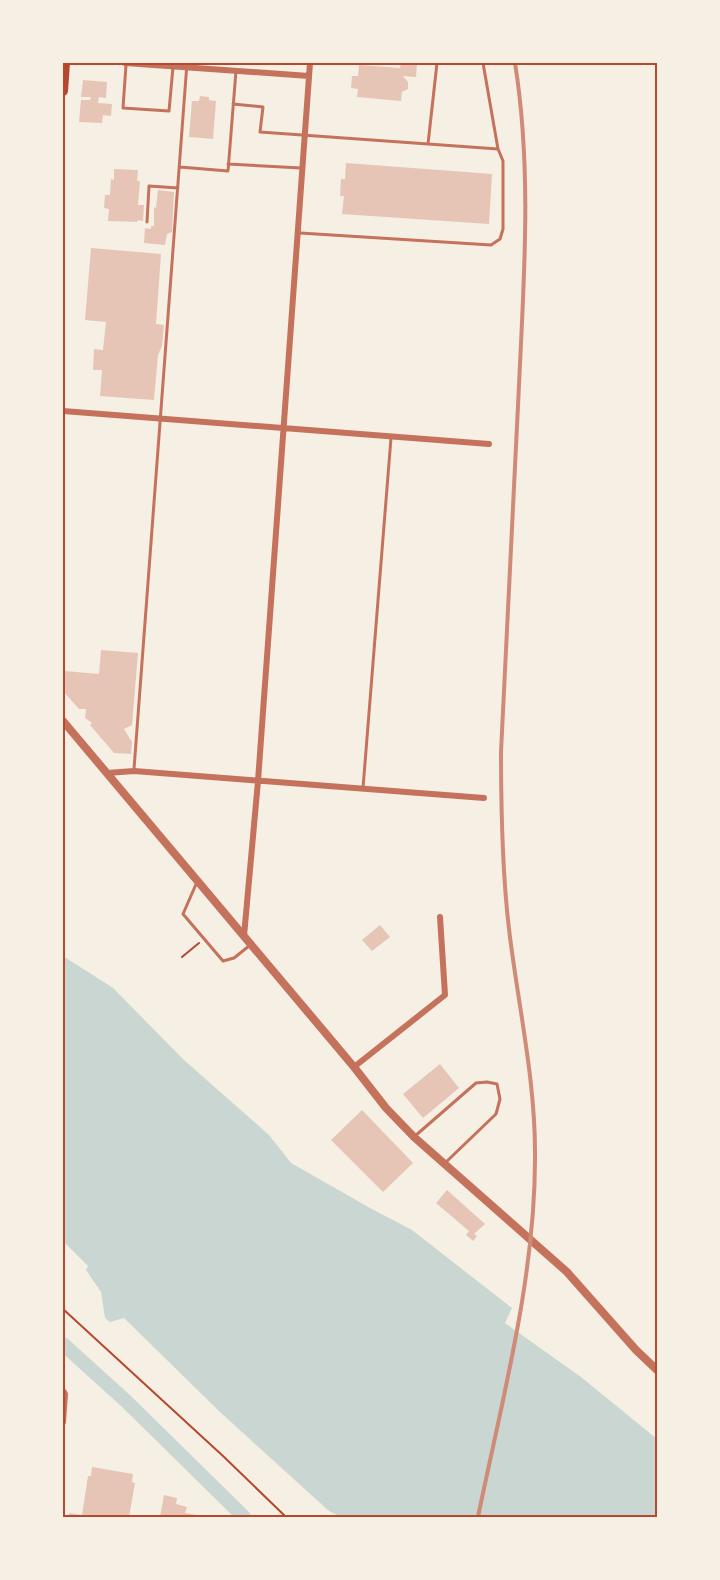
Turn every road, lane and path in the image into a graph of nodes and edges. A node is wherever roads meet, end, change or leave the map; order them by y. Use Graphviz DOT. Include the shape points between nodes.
graph roads {
  1 [pos="65,63"];
  2 [pos="125,63"];
  3 [pos="310,63"];
  4 [pos="437,63"];
  5 [pos="483,63"];
  6 [pos="187,65"];
  7 [pos="173,67"];
  8 [pos="236,71"];
  9 [pos="309,76"];
  10 [pos="63,91"];
  11 [pos="233,104"];
  12 [pos="305,136"];
  13 [pos="428,144"];
  14 [pos="498,149"];
  15 [pos="228,164"];
  16 [pos="179,167"];
  17 [pos="303,168"];
  18 [pos="178,188"];
  19 [pos="147,222"];
  20 [pos="298,232"];
  21 [pos="63,411"];
  22 [pos="160,418"];
  23 [pos="282,427"];
  24 [pos="392,438"];
  25 [pos="489,444"];
  26 [pos="63,722"];
  27 [pos="134,771"];
  28 [pos="107,773"];
  29 [pos="258,781"];
  30 [pos="363,788"];
  31 [pos="484,798"];
  32 [pos="197,881"];
  33 [pos="440,917"];
  34 [pos="244,937"];
  35 [pos="204,939"];
  36 [pos="251,945"];
  37 [pos="182,957"];
  38 [pos="354,1067"];
  39 [pos="414,1137"];
  40 [pos="443,1164"];
  41 [pos="63,1309"];
  42 [pos="657,1370"];
  43 [pos="64,1392"];
  44 [pos="63,1422"];
  45 [pos="286,1517"];
  1 -- 10 [label="main road"];
  2 -- 7 [label="street"];
  2 -- 7 [label="lane" via="123,108 169,111"];
  3 -- 9 [label="street"];
  4 -- 13 [label="lane"];
  5 -- 14 [label="lane"];
  6 -- 7 [label="street"];
  6 -- 8 [label="street"];
  6 -- 16 [label="lane"];
  8 -- 9 [label="street"];
  8 -- 11 [label="lane"];
  9 -- 12 [label="street"];
  11 -- 12 [label="lane" via="262,107 260,132"];
  11 -- 15 [label="lane"];
  12 -- 13 [label="lane"];
  12 -- 17 [label="street"];
  13 -- 14 [label="lane"];
  14 -- 20 [label="lane" via="503,161 503,229 500,239 491,245"];
  15 -- 16 [label="lane" via="228,171"];
  15 -- 17 [label="lane"];
  16 -- 18 [label="lane"];
  17 -- 20 [label="street"];
  18 -- 19 [label="lane" via="149,186"];
  18 -- 22 [label="lane"];
  20 -- 23 [label="street"];
  21 -- 22 [label="street"];
  22 -- 23 [label="street"];
  22 -- 27 [label="lane"];
  23 -- 24 [label="street"];
  23 -- 29 [label="street"];
  24 -- 25 [label="street"];
  24 -- 30 [label="lane"];
  26 -- 28 [label="street"];
  27 -- 28 [label="street"];
  27 -- 29 [label="street"];
  28 -- 32 [label="street"];
  29 -- 30 [label="street"];
  29 -- 34 [label="street"];
  30 -- 31 [label="street"];
  32 -- 34 [label="street"];
  32 -- 35 [label="lane" via="183,914"];
  33 -- 38 [label="street" via="445,995"];
  34 -- 36 [label="street"];
  35 -- 36 [label="lane" via="223,961"];
  35 -- 37 [label="path"];
  36 -- 38 [label="street"];
  38 -- 39 [label="street"];
  39 -- 40 [label="street"];
  39 -- 40 [label="lane" via="476,1083 497,1084 500,1099 496,1114"];
  40 -- 42 [label="street" via="567,1272"];
  41 -- 45 [label="path"];
  43 -- 44 [label="street"];
}
